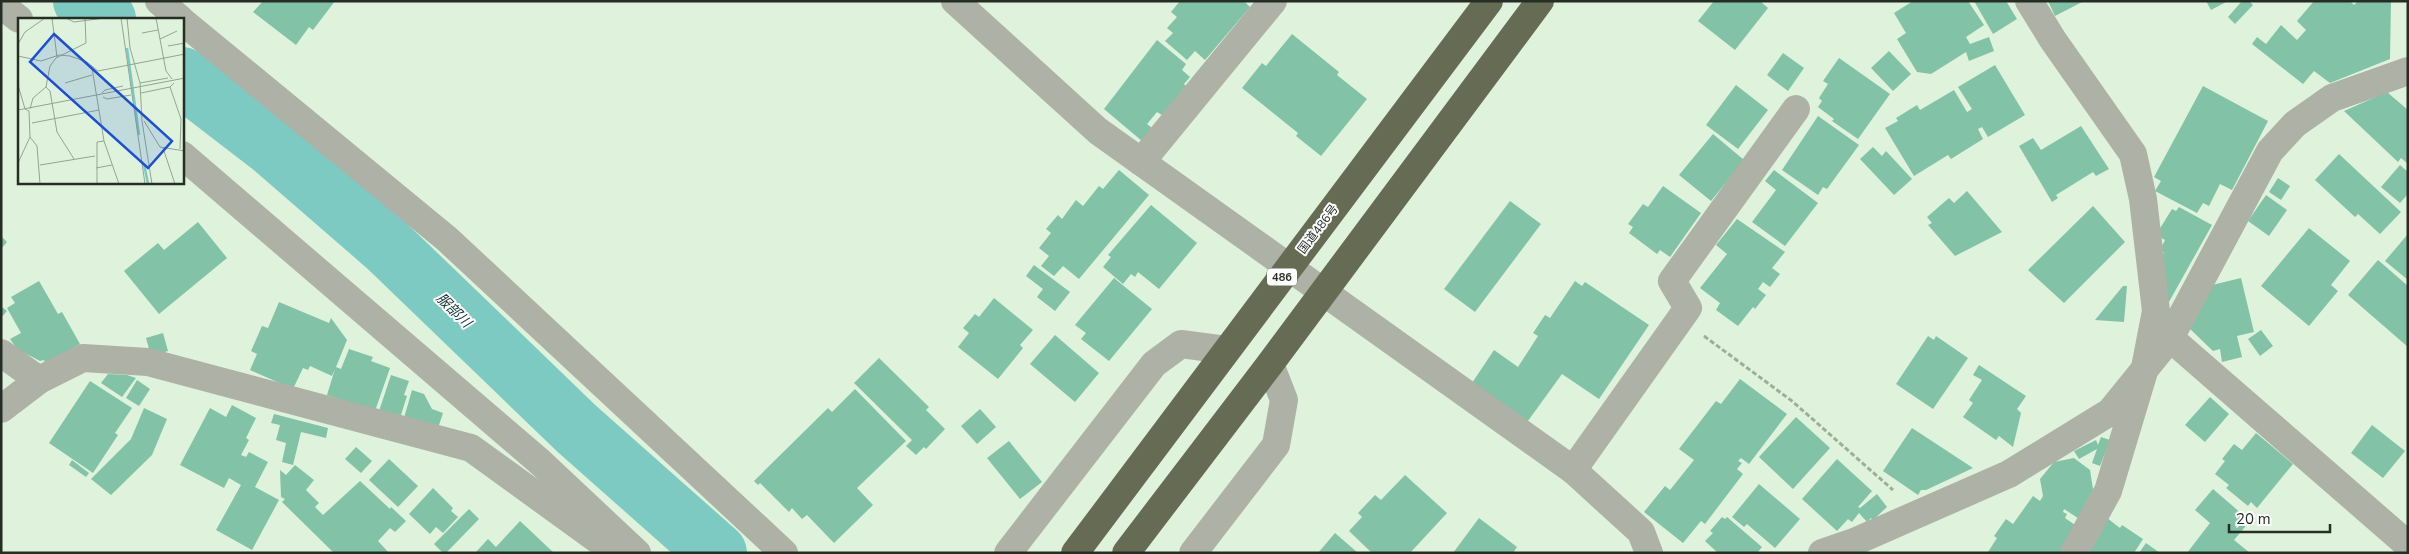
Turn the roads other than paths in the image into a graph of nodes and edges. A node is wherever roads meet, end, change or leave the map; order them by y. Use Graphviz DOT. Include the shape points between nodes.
graph roads {
  1 [pos="159,1"];
  2 [pos="955,1"];
  3 [pos="1272,1"];
  4 [pos="1489,1"];
  5 [pos="1540,1"];
  6 [pos="2029,1"];
  7 [pos="1,5"];
  8 [pos="18,18"];
  9 [pos="179,18"];
  10 [pos="184,22"];
  11 [pos="2408,71"];
  12 [pos="1796,109"];
  13 [pos="184,157"];
  14 [pos="1141,162"];
  15 [pos="1289,269"];
  16 [pos="1322,293"];
  17 [pos="2162,333"];
  18 [pos="1226,350"];
  19 [pos="1,353"];
  20 [pos="1270,364"];
  21 [pos="38,380"];
  22 [pos="1,409"];
  23 [pos="2120,414"];
  24 [pos="1573,470"];
  25 [pos="2408,545"];
  26 [pos="616,553"];
  27 [pos="637,553"];
  28 [pos="784,553"];
  29 [pos="1008,553"];
  30 [pos="1075,553"];
  31 [pos="1126,553"];
  32 [pos="1194,553"];
  33 [pos="1649,553"];
  34 [pos="1822,553"];
  35 [pos="2074,553"];
  1 -- 9 [label="street"];
  2 -- 14 [label="street" via="1098,131"];
  3 -- 14 [label="street"];
  4 -- 15 [label="highway, 国道486号 / 486"];
  5 -- 16 [label="highway"];
  6 -- 17 [label="street" via="2052,40 2133,154"];
  7 -- 8 [label="street"];
  10 -- 28 [label="street" via="447,239"];
  11 -- 17 [label="street" via="2332,98 2295,124 2270,151"];
  12 -- 24 [label="street" via="1672,281 1688,308"];
  13 -- 27 [label="street" via="540,462"];
  14 -- 15 [label="street"];
  15 -- 16 [label="street"];
  15 -- 18 [label="highway, 国道486号 / 486"];
  16 -- 20 [label="highway"];
  16 -- 24 [label="street"];
  17 -- 23 [label="street"];
  17 -- 25 [label="street"];
  18 -- 29 [label="street" via="1182,344 1154,364"];
  18 -- 30 [label="highway, 国道486号 / 486"];
  19 -- 21 [label="street"];
  20 -- 31 [label="highway"];
  20 -- 32 [label="street" via="1284,400 1276,445"];
  21 -- 22 [label="street"];
  21 -- 26 [label="street" via="83,358 148,362 471,448"];
  23 -- 34 [label="street" via="2008,474"];
  23 -- 35 [label="street" via="2108,491"];
  24 -- 33 [label="street" via="1641,532"];
}
